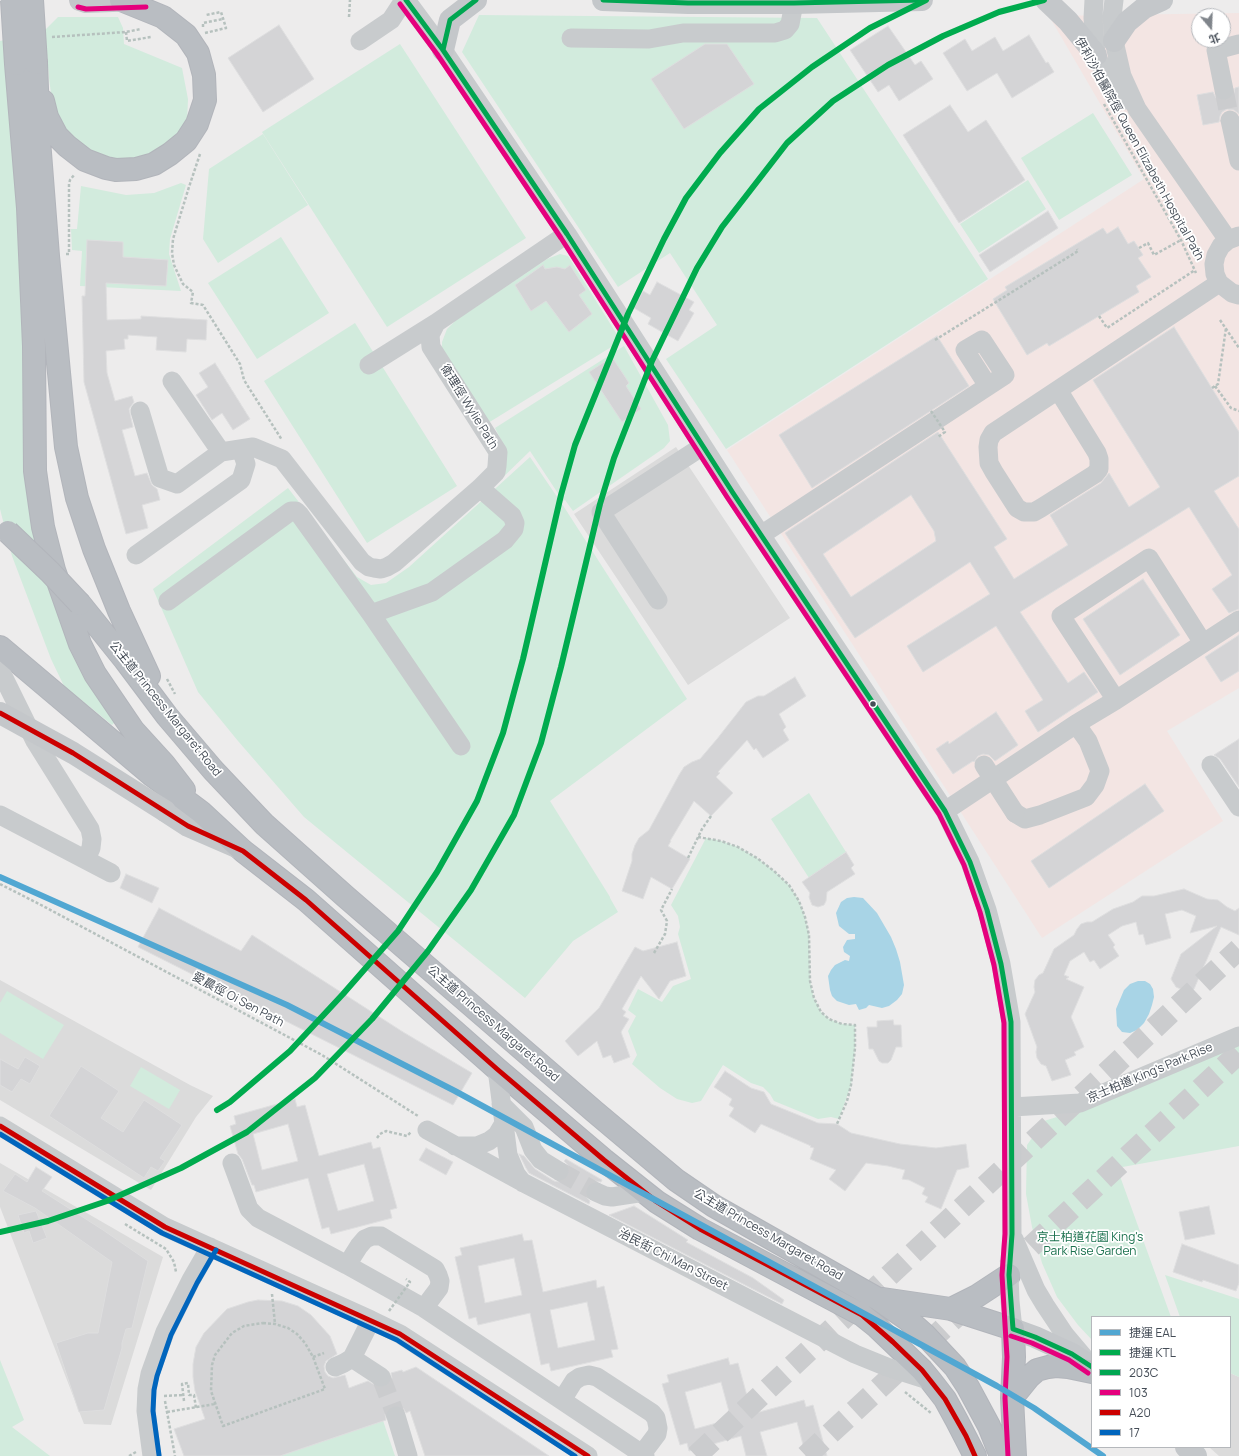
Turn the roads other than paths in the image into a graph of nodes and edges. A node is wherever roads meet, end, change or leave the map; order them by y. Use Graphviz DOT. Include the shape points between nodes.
graph roads {
  1 [pos="12,0"];
  2 [pos="32,0"];
  3 [pos="80,0"];
  4 [pos="120,0"];
  5 [pos="146,0"];
  6 [pos="405,0"];
  7 [pos="476,0"];
  8 [pos="603,0"];
  9 [pos="922,0"];
  10 [pos="1046,0"];
  11 [pos="1094,0"];
  12 [pos="1114,0"];
  13 [pos="1162,0"];
  14 [pos="794,3"];
  15 [pos="571,38"];
  16 [pos="360,41"];
  17 [pos="1114,41"];
  18 [pos="1239,44"];
  19 [pos="443,50"];
  20 [pos="1096,55"];
  21 [pos="26,64"];
  22 [pos="1224,90"];
  23 [pos="1137,109"];
  24 [pos="1230,120"];
  25 [pos="1239,160"];
  26 [pos="567,234"];
  27 [pos="1234,238"];
  28 [pos="1219,283"];
  29 [pos="1239,295"];
  30 [pos="436,323"];
  31 [pos="369,365"];
  32 [pos="172,382"];
  33 [pos="988,386"];
  34 [pos="1059,390"];
  35 [pos="140,411"];
  36 [pos="703,446"];
  37 [pos="241,449"];
  38 [pos="221,452"];
  39 [pos="480,488"];
  40 [pos="3,527"];
  41 [pos="761,535"];
  42 [pos="136,555"];
  43 [pos="658,600"];
  44 [pos="168,601"];
  45 [pos="371,614"];
  46 [pos="1239,620"];
  47 [pos="1203,643"];
  48 [pos="0,647"];
  49 [pos="0,670"];
  50 [pos="1116,700"];
  51 [pos="173,708"];
  52 [pos="0,713"];
  53 [pos="1076,724"];
  54 [pos="462,746"];
  55 [pos="984,765"];
  56 [pos="1211,765"];
  57 [pos="1239,807"];
  58 [pos="201,812"];
  59 [pos="945,812"];
  60 [pos="0,815"];
  61 [pos="244,851"];
  62 [pos="86,860"];
  63 [pos="111,873"];
  64 [pos="1239,1036"];
  65 [pos="497,1069"];
  66 [pos="501,1104"];
  67 [pos="1012,1107"];
  68 [pos="503,1125"];
  69 [pos="0,1126"];
  70 [pos="420,1126"];
  71 [pos="456,1146"];
  72 [pos="232,1163"];
  73 [pos="559,1171"];
  74 [pos="524,1183"];
  75 [pos="645,1192"];
  76 [pos="595,1219"];
  77 [pos="1012,1234"];
  78 [pos="210,1247"];
  79 [pos="347,1265"];
  80 [pos="1010,1275"];
  81 [pos="878,1299"];
  82 [pos="424,1308"];
  83 [pos="951,1309"];
  84 [pos="371,1320"];
  85 [pos="1012,1329"];
  86 [pos="352,1358"];
  87 [pos="331,1360"];
  88 [pos="1091,1366"];
  89 [pos="1091,1366"];
  90 [pos="1091,1372"];
  91 [pos="381,1377"];
  92 [pos="932,1381"];
  93 [pos="1012,1398"];
  94 [pos="562,1400"];
  95 [pos="396,1416"];
  96 [pos="1187,1448"];
  97 [pos="146,1452"];
  98 [pos="644,1455"];
  99 [pos="408,1456"];
  100 [pos="588,1456"];
  101 [pos="974,1456"];
  102 [pos="1001,1456"];
  103 [pos="1015,1456"];
  104 [pos="1196,1456"];
  1 -- 21 [label="highway, bridge"];
  2 -- 21 [label="highway, bridge"];
  3 -- 4 [label="main road"];
  4 -- 5 [label="main road"];
  4 -- 21 [label="highway" via="163,17 186,35 198,53 204,75 205,100 197,124 186,142 170,154 154,164 136,169 116,170 95,164 75,153 57,136"];
  6 -- 16 [label="street" via="391,20"];
  6 -- 19 [label="street"];
  7 -- 19 [label="main road" via="450,20"];
  8 -- 14 [label="main road"];
  9 -- 14 [label="main road"];
  10 -- 20 [label="main road" via="1068,21"];
  11 -- 20 [label="street"];
  12 -- 17 [label="street"];
  13 -- 17 [label="main road" via="1144,8 1127,22"];
  14 -- 15 [label="street" via="790,24 784,30 775,33 683,32 649,40"];
  17 -- 23 [label="street" via="1122,76"];
  18 -- 22 [label="street" via="1216,50"];
  19 -- 26 [label="street"];
  20 -- 23 [label="street" via="1108,79"];
  21 -- 51 [label="highway" via="39,140 62,412 72,477 106,581"];
  21 -- 58 [label="highway" via="35,471 43,527 54,570 80,644 95,674 133,730 164,764"];
  23 -- 27 [label="street"];
  24 -- 25 [label="street"];
  26 -- 30 [label="street"];
  26 -- 36 [label="street"];
  27 -- 28 [label="street" via="1221,246 1216,255 1215,274"];
  28 -- 29 [label="street"];
  28 -- 34 [label="street"];
  30 -- 31 [label="street"];
  30 -- 39 [label="street, 衛理徑 Wylie Path" via="430,335 431,347 498,452 496,472"];
  32 -- 38 [label="street"];
  33 -- 41 [label="street"];
  34 -- 34 [label="street" via="1097,453 1099,469 1041,508 1034,512 1024,512 1017,508 992,467 988,455 989,440 1000,427"];
  35 -- 38 [label="street" via="160,478 177,484"];
  36 -- 41 [label="street"];
  36 -- 43 [label="street" via="601,512"];
  37 -- 38 [label="street"];
  37 -- 39 [label="street, 衛理徑 Wylie Path" via="253,447 282,459 362,562 374,568 381,569 394,562"];
  37 -- 42 [label="street" via="246,464 241,480"];
  39 -- 45 [label="street" via="512,516 515,523 510,535 432,592"];
  40 -- 51 [label="highway, 公主道 Princess Margaret Road, bridge" via="50,572 80,604 125,660"];
  41 -- 59 [label="street"];
  44 -- 45 [label="street" via="291,511 296,511"];
  45 -- 54 [label="street"];
  46 -- 47 [label="street"];
  47 -- 50 [label="street"];
  47 -- 50 [label="street" via="1149,558 1061,616"];
  48 -- 58 [label="highway, 公主道 Princess Margaret Road"];
  49 -- 62 [label="street" via="35,741 90,829 91,848"];
  50 -- 53 [label="street"];
  51 -- 81 [label="highway, 公主道 Princess Margaret Road" via="213,770 264,824 620,1134 676,1180 714,1206"];
  52 -- 61 [label="main road, bridge" via="73,753 188,826"];
  53 -- 55 [label="street, bridge" via="1088,741 1100,771 1095,785 1086,797 1025,819 1015,813"];
  53 -- 59 [label="street"];
  56 -- 57 [label="street"];
  58 -- 61 [label="highway, 公主道 Princess Margaret Road"];
  59 -- 67 [label="street" via="972,869 1002,964 1011,1022"];
  60 -- 62 [label="street"];
  61 -- 65 [label="highway, 公主道 Princess Margaret Road" via="306,900"];
  62 -- 63 [label="street"];
  64 -- 67 [label="street, 京士柏道 King's Park Rise" via="1080,1103"];
  65 -- 66 [label="street, 治民街 Chi Man Street"];
  65 -- 75 [label="highway, 公主道 Princess Margaret Road"];
  66 -- 68 [label="street, 治民街 Chi Man Street"];
  66 -- 73 [label="street" via="524,1127 533,1150 541,1160"];
  67 -- 77 [label="street"];
  68 -- 71 [label="street" via="497,1135 489,1141 477,1146"];
  68 -- 74 [label="street, 治民街 Chi Man Street" via="508,1155 516,1174"];
  69 -- 78 [label="street" via="165,1227"];
  70 -- 71 [label="street"];
  71 -- 74 [label="street"];
  72 -- 79 [label="street" via="252,1213"];
  74 -- 76 [label="street, 治民街 Chi Man Street"];
  75 -- 76 [label="street" via="612,1197 598,1193 590,1208"];
  75 -- 92 [label="highway, 公主道 Princess Margaret Road" via="700,1229 862,1315 894,1342"];
  76 -- 92 [label="street, 治民街 Chi Man Street" via="855,1354"];
  77 -- 80 [label="street"];
  77 -- 88 [label="street" via="1036,1290 1065,1335"];
  78 -- 84 [label="street"];
  78 -- 97 [label="street" via="190,1280 165,1332 150,1374 147,1389"];
  79 -- 82 [label="street"];
  79 -- 82 [label="street" via="364,1239 381,1236 435,1269 440,1281 439,1288"];
  80 -- 83 [label="highway"];
  80 -- 85 [label="street"];
  81 -- 83 [label="highway"];
  81 -- 102 [label="highway, 公主道 Princess Margaret Road" via="926,1335 955,1367 979,1406"];
  82 -- 94 [label="street"];
  83 -- 85 [label="highway"];
  84 -- 86 [label="street"];
  84 -- 100 [label="street" via="400,1334"];
  85 -- 89 [label="main road" via="1072,1354"];
  85 -- 93 [label="highway"];
  86 -- 87 [label="street" via="344,1363"];
  86 -- 91 [label="street"];
  90 -- 93 [label="highway" via="1056,1366 1037,1370"];
  92 -- 101 [label="highway, 公主道 Princess Margaret Road" via="958,1421"];
  93 -- 103 [label="highway"];
  94 -- 98 [label="street"];
  94 -- 98 [label="street" via="574,1381 580,1376 589,1375 597,1377 652,1413 658,1428"];
  95 -- 99 [label="street"];
  96 -- 104 [label="main road"];
}
